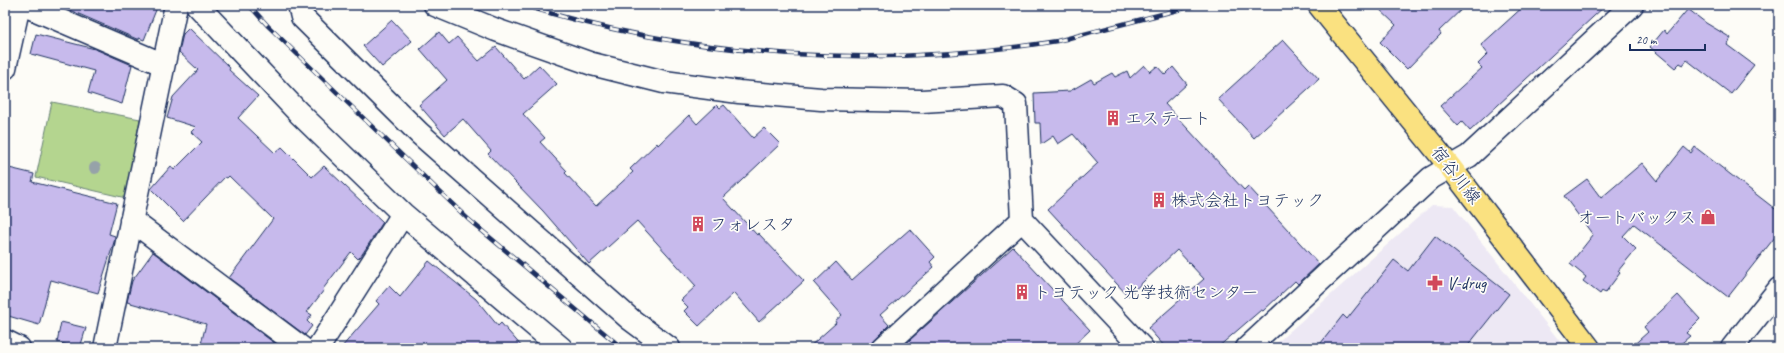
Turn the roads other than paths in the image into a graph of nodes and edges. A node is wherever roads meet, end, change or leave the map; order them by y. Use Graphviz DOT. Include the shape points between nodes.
graph roads {
  1 [pos="19,5"];
  2 [pos="24,5"];
  3 [pos="176,5"];
  4 [pos="197,5"];
  5 [pos="299,5"];
  6 [pos="435,5"];
  7 [pos="1319,5"];
  8 [pos="1632,5"];
  9 [pos="162,64"];
  10 [pos="5,68"];
  11 [pos="1451,168"];
  12 [pos="403,214"];
  13 [pos="131,220"];
  14 [pos="1022,220"];
  15 [pos="1779,289"];
  16 [pos="5,341"];
  17 [pos="19,348"];
  18 [pos="105,348"];
  19 [pos="302,348"];
  20 [pos="318,348"];
  21 [pos="561,348"];
  22 [pos="668,348"];
  23 [pos="883,348"];
  24 [pos="1142,348"];
  25 [pos="1247,348"];
  26 [pos="1589,348"];
  27 [pos="1732,348"];
  1 -- 10 [label="street"];
  2 -- 9 [label="street"];
  3 -- 9 [label="street"];
  4 -- 12 [label="street" via="299,113"];
  5 -- 22 [label="street" via="302,17 419,132 630,319"];
  6 -- 14 [label="street" via="592,64 664,82 821,99 922,101 1003,96 1016,104"];
  7 -- 11 [label="main road, 宿谷川線"];
  8 -- 11 [label="street" via="1469,156"];
  9 -- 13 [label="street"];
  11 -- 25 [label="street" via="1431,178"];
  11 -- 26 [label="main road, 宿谷川線"];
  12 -- 20 [label="street"];
  12 -- 21 [label="street"];
  13 -- 18 [label="street"];
  13 -- 19 [label="street"];
  14 -- 23 [label="street"];
  14 -- 24 [label="street"];
  15 -- 27 [label="street"];
  16 -- 17 [label="street"];
}
